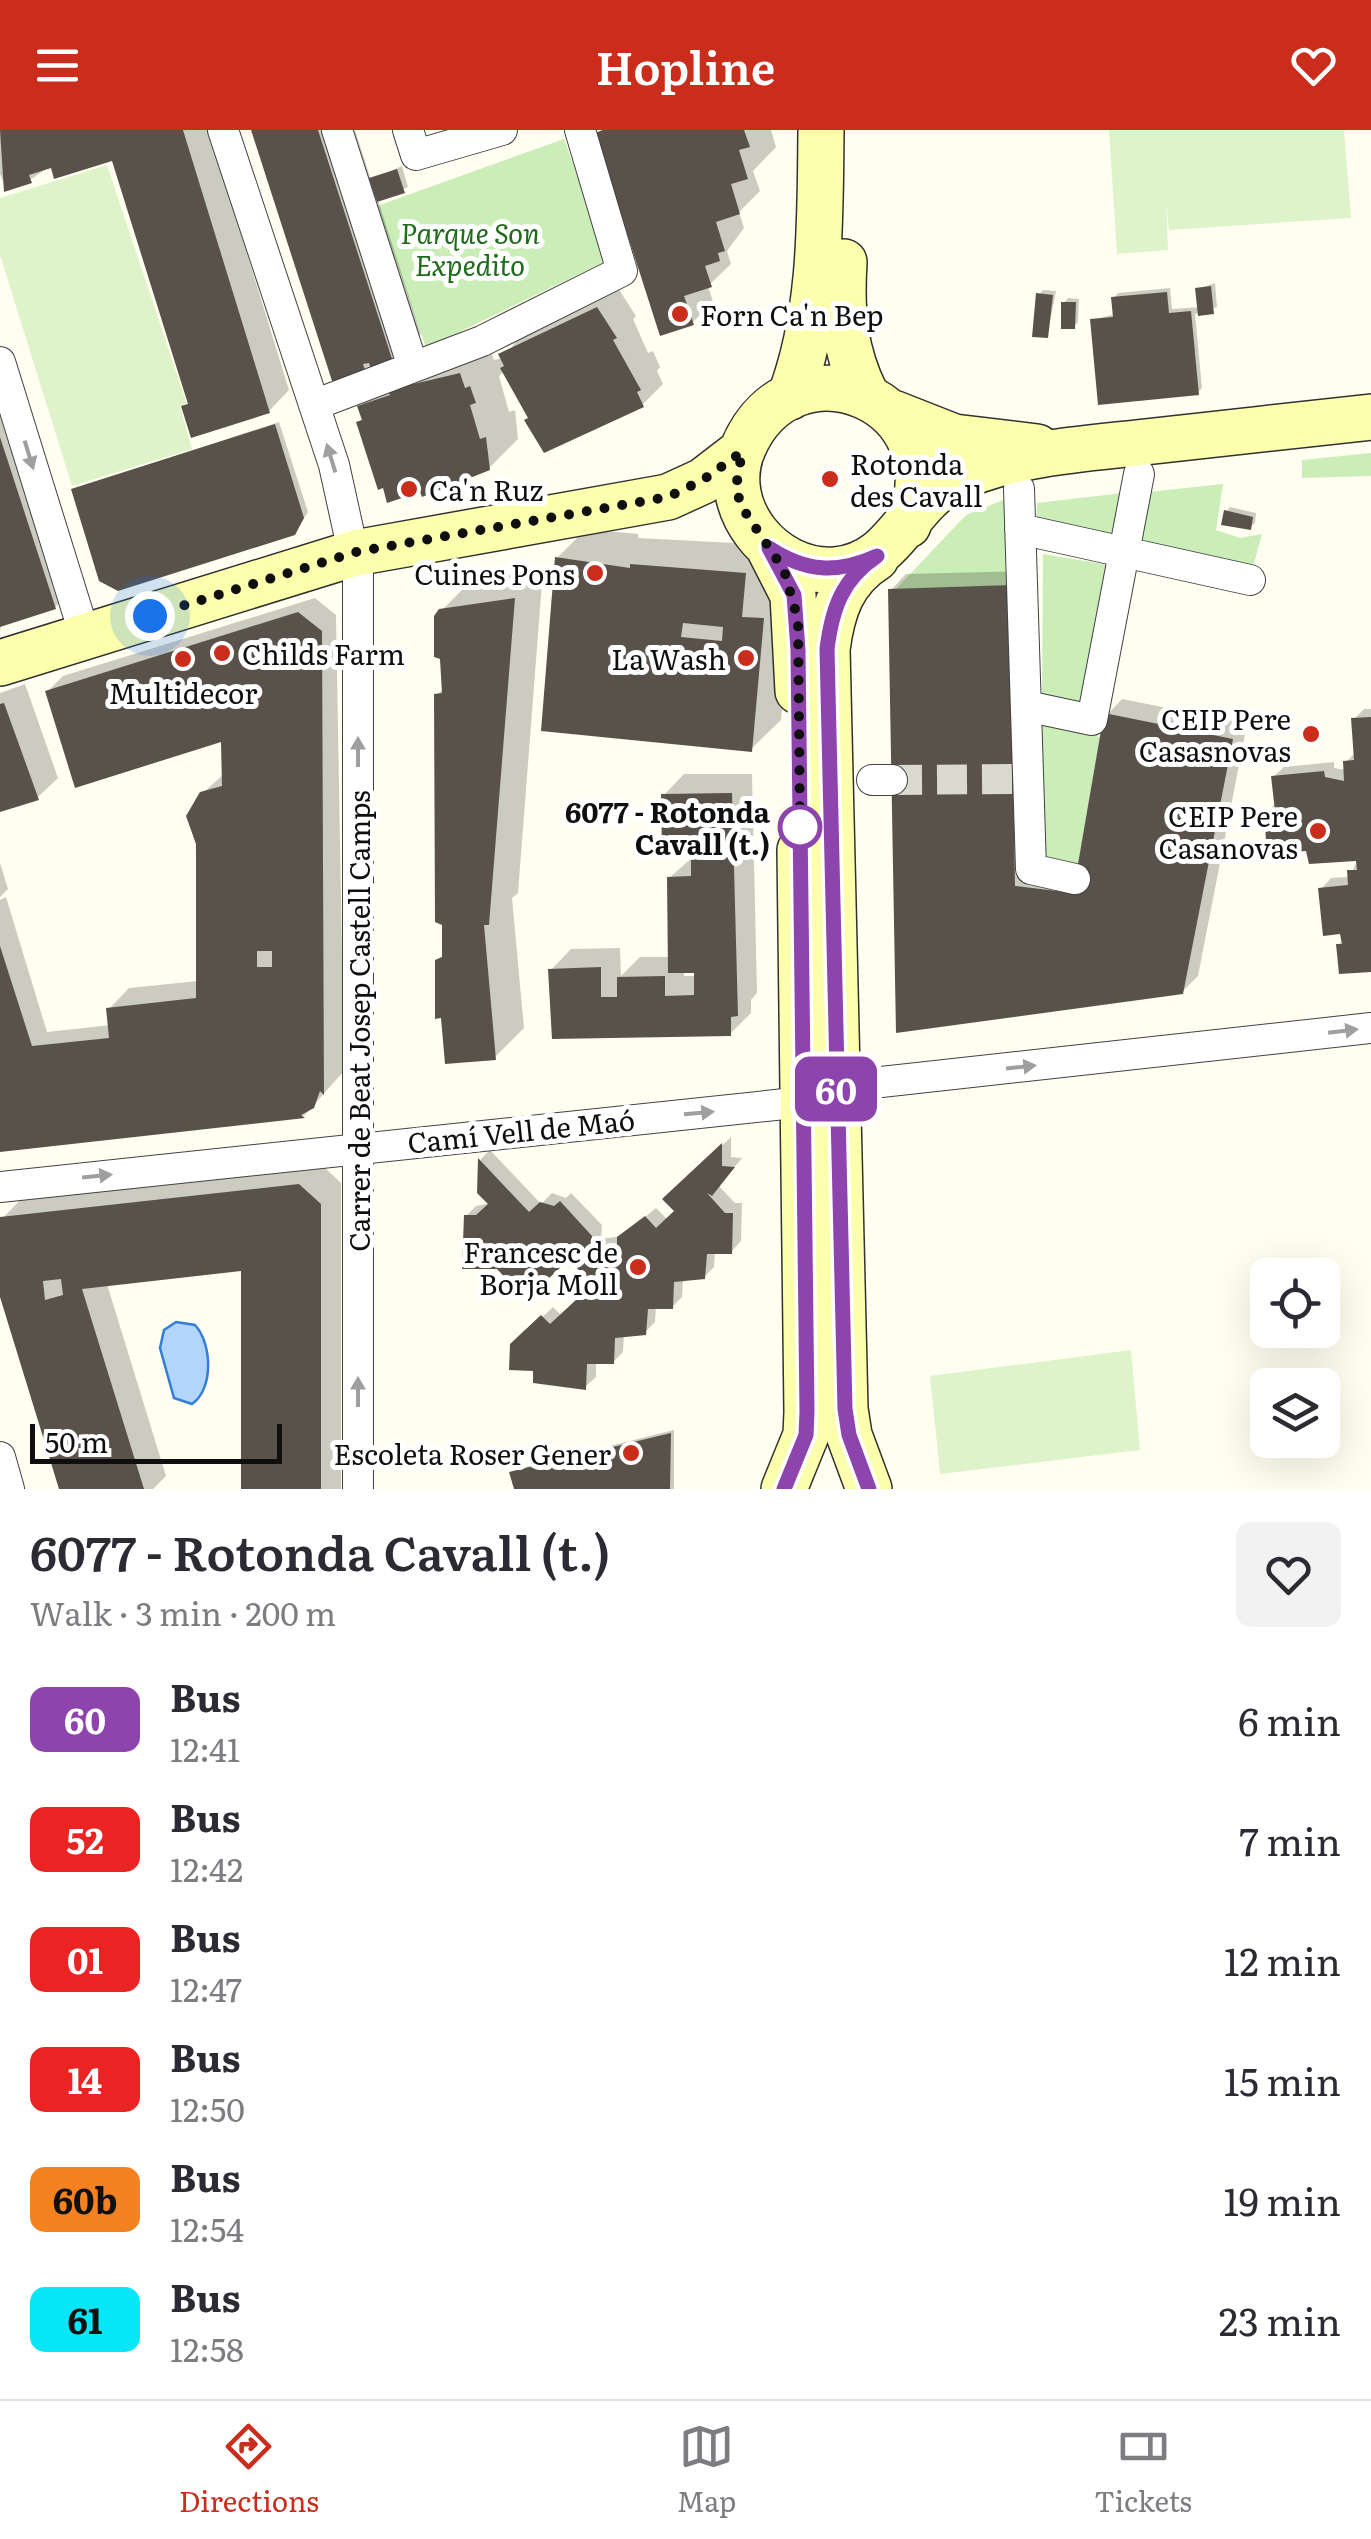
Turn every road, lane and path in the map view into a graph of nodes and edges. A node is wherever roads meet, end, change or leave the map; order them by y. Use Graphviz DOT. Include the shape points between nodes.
graph roads {
  1 [pos="223,130"];
  2 [pos="337,130"];
  3 [pos="408,130"];
  4 [pos="502,130"];
  5 [pos="580,130"];
  6 [pos="821,130"];
  7 [pos="848,130"];
  8 [pos="0,362"];
  9 [pos="413,367"];
  10 [pos="790,397"];
  11 [pos="879,404"];
  12 [pos="314,405"];
  13 [pos="1371,417"];
  14 [pos="1079,449"];
  15 [pos="742,452"];
  16 [pos="1139,474"];
  17 [pos="1019,489"];
  18 [pos="908,525"];
  19 [pos="1020,529"];
  20 [pos="769,548"];
  21 [pos="356,552"];
  22 [pos="1124,552"];
  23 [pos="877,556"];
  24 [pos="1250,580"];
  25 [pos="85,636"];
  26 [pos="0,663"];
  27 [pos="1026,706"];
  28 [pos="1075,879"];
  29 [pos="1371,1028"];
  30 [pos="820,1094"];
  31 [pos="359,1147"];
  32 [pos="0,1186"];
  33 [pos="0,1458"];
  34 [pos="9,1489"];
  35 [pos="358,1489"];
  36 [pos="784,1489"];
  37 [pos="869,1489"];
  1 -- 12 [label="street, Carrer de Beat Josep Castell Camps"];
  2 -- 9 [label="street"];
  3 -- 4 [label="street" via="416,155"];
  5 -- 9 [label="street" via="622,272"];
  6 -- 10 [label="street" via="814,304"];
  7 -- 11 [label="street" via="841,305 851,365"];
  8 -- 25 [label="street, one-way"];
  9 -- 12 [label="street"];
  10 -- 11 [label="street" via="828,387"];
  10 -- 15 [label="street" via="760,418"];
  11 -- 14 [label="street" via="954,437"];
  11 -- 18 [label="street" via="908,432 921,478"];
  21 -- 12 [label="street, Carrer de Beat Josep Castell Camps, one-way"];
  13 -- 14 [label="street"];
  14 -- 18 [label="street" via="951,482"];
  15 -- 20 [label="street" via="736,487 741,506"];
  15 -- 21 [label="street" via="668,497"];
  16 -- 22 [label="street"];
  17 -- 19 [label="street"];
  18 -- 23 [label="street"];
  19 -- 22 [label="street"];
  19 -- 27 [label="street"];
  20 -- 23 [label="street" via="822,569"];
  20 -- 30 [label="street" via="784,570 798,620"];
  21 -- 25 [label="street"];
  31 -- 21 [label="street, Carrer de Beat Josep Castell Camps, one-way"];
  22 -- 24 [label="street"];
  22 -- 27 [label="street" via="1092,720"];
  23 -- 30 [label="street" via="858,569 837,602 827,649"];
  25 -- 26 [label="street"];
  27 -- 28 [label="street" via="1020,778 1031,869"];
  30 -- 29 [label="street, Camí Vell de Maó, one-way"];
  31 -- 30 [label="street, Camí Vell de Maó, one-way"];
  30 -- 36 [label="street" via="806,1435"];
  30 -- 37 [label="street" via="845,1409"];
  32 -- 31 [label="street, Camí Vell de Maó, one-way"];
  35 -- 31 [label="street, Carrer de Beat Josep Castell Camps, one-way"];
  33 -- 34 [label="street"];
}
